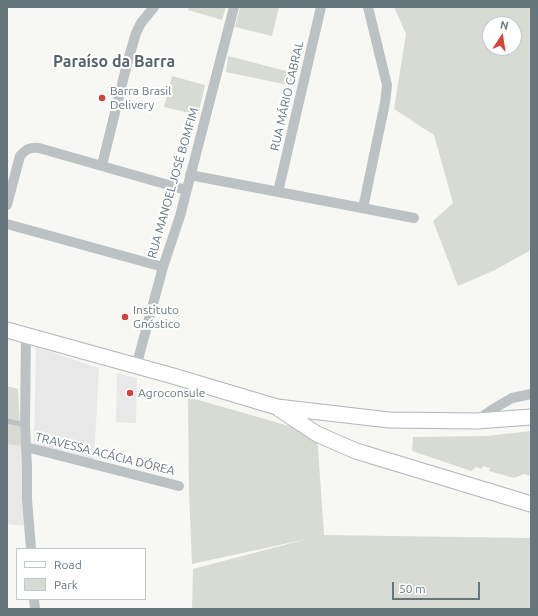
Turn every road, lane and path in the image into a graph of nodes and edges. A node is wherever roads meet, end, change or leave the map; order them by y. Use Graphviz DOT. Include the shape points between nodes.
graph roads {
  1 [pos="154,7"];
  2 [pos="234,7"];
  3 [pos="321,7"];
  4 [pos="368,7"];
  5 [pos="102,165"];
  6 [pos="190,175"];
  7 [pos="186,190"];
  8 [pos="278,192"];
  9 [pos="7,205"];
  10 [pos="363,208"];
  11 [pos="414,218"];
  12 [pos="7,224"];
  13 [pos="163,267"];
  14 [pos="7,330"];
  15 [pos="26,336"];
  16 [pos="136,366"];
  17 [pos="531,394"];
  18 [pos="277,407"];
  19 [pos="531,417"];
  20 [pos="7,421"];
  21 [pos="477,422"];
  22 [pos="24,425"];
  23 [pos="26,447"];
  24 [pos="179,486"];
  25 [pos="531,504"];
  26 [pos="30,548"];
  1 -- 5 [label="street" via="136,33"];
  2 -- 6 [label="street, RUA MANOEL JOSÉ BOMFIM"];
  3 -- 8 [label="street, RUA MÁRIO CABRAL"];
  4 -- 10 [label="street" via="387,85"];
  5 -- 7 [label="street"];
  5 -- 9 [label="street" via="31,147 20,156"];
  6 -- 7 [label="street, RUA MANOEL JOSÉ BOMFIM"];
  6 -- 8 [label="street"];
  7 -- 13 [label="street, RUA MANOEL JOSÉ BOMFIM"];
  8 -- 10 [label="street"];
  10 -- 11 [label="street"];
  12 -- 13 [label="street"];
  13 -- 16 [label="street, RUA MANOEL JOSÉ BOMFIM"];
  14 -- 15 [label="main road"];
  15 -- 16 [label="main road"];
  15 -- 22 [label="street"];
  16 -- 18 [label="main road"];
  17 -- 21 [label="street" via="512,398"];
  18 -- 21 [label="main road" via="389,420"];
  18 -- 25 [label="main road" via="317,434 356,451"];
  19 -- 21 [label="main road"];
  20 -- 22 [label="lane"];
  22 -- 23 [label="street"];
  23 -- 24 [label="street, TRAVESSA ACÁCIA DÓREA"];
  23 -- 26 [label="street"];
}
